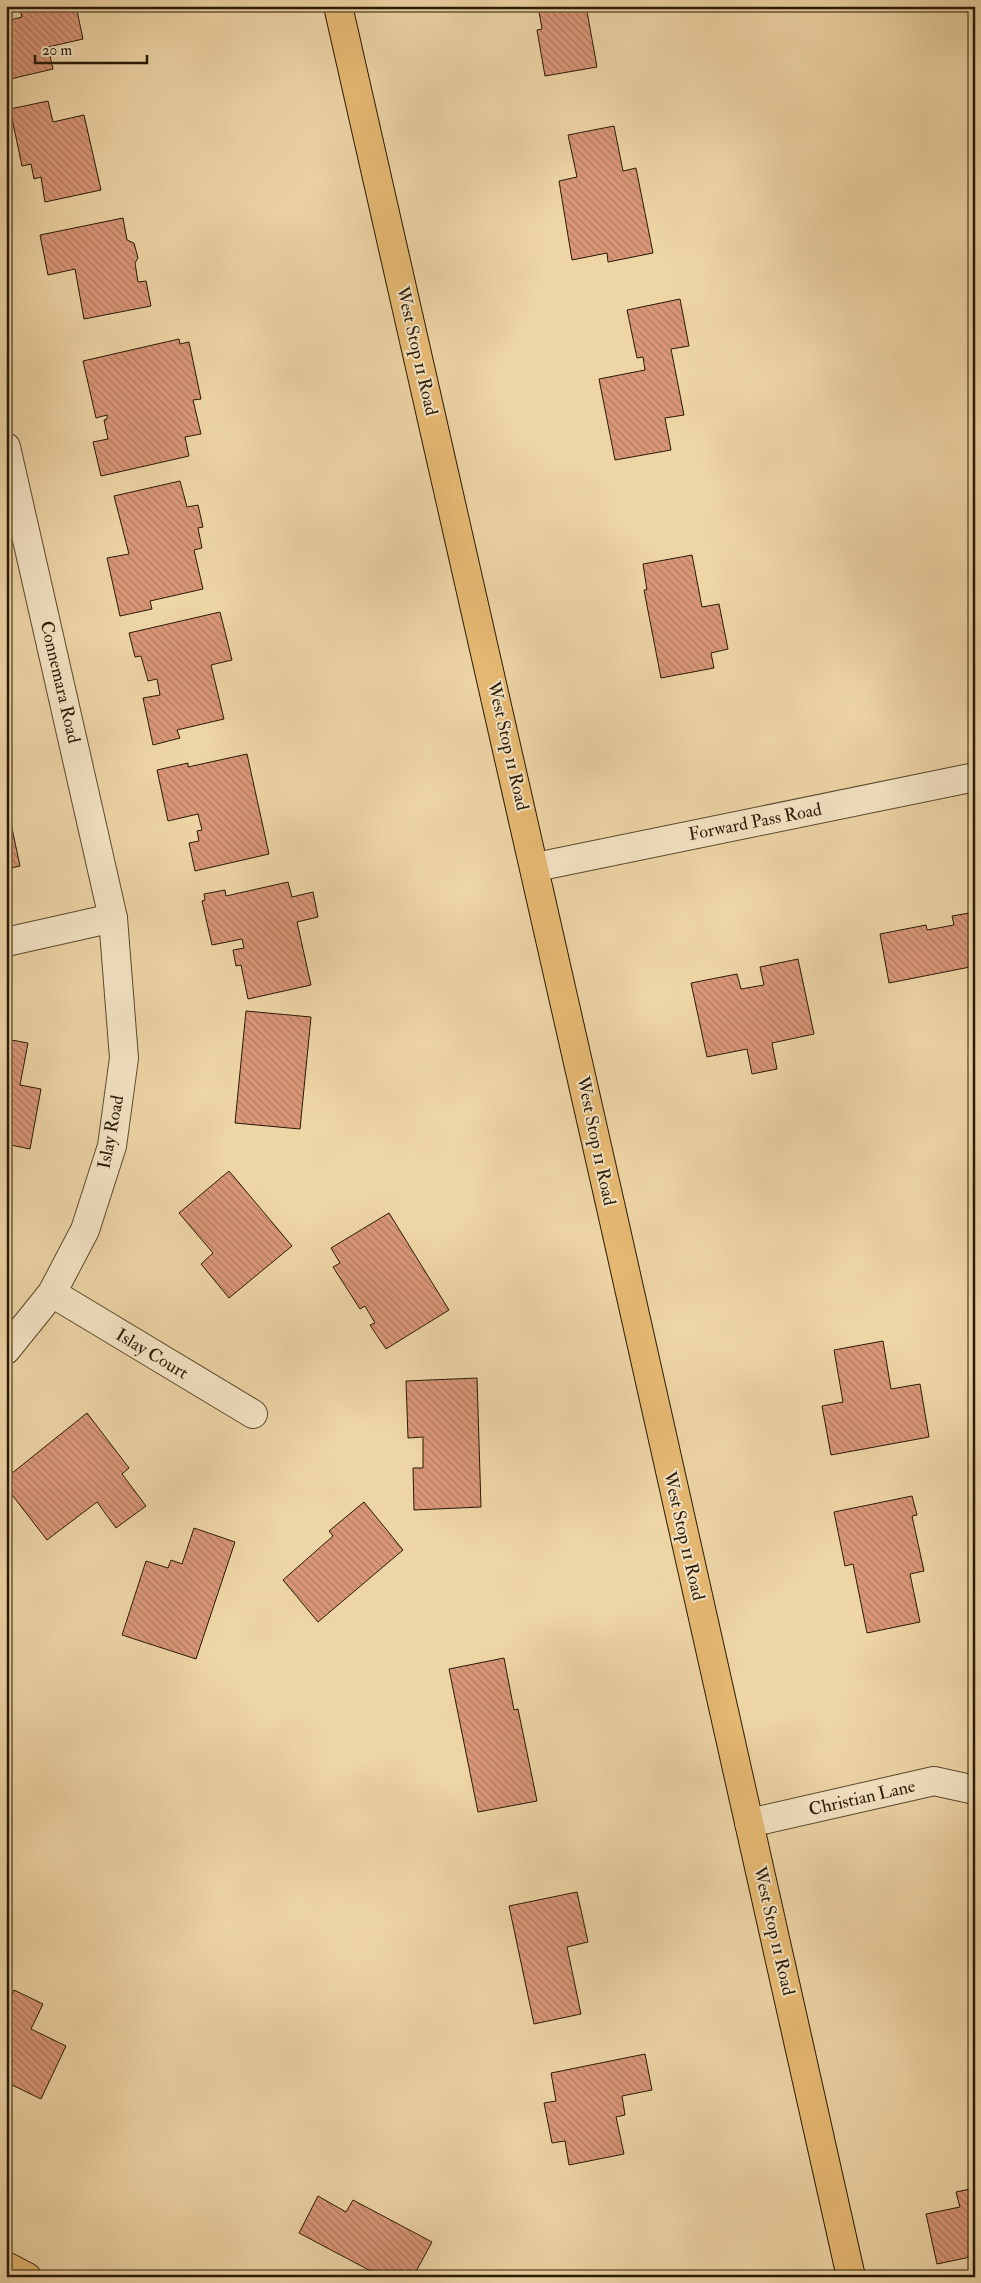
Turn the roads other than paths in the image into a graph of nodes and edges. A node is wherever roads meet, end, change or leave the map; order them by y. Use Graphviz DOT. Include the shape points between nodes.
graph roads {
  1 [pos="338,6"];
  2 [pos="6,447"];
  3 [pos="975,778"];
  4 [pos="536,867"];
  5 [pos="113,918"];
  6 [pos="6,942"];
  7 [pos="52,1293"];
  8 [pos="6,1350"];
  9 [pos="253,1414"];
  10 [pos="975,1790"];
  11 [pos="750,1823"];
  12 [pos="6,2266"];
  13 [pos="26,2277"];
  14 [pos="850,2277"];
  1 -- 4 [label="main road, West Stop 11 Road"];
  2 -- 5 [label="street, Connemara Road"];
  3 -- 4 [label="street, Forward Pass Road"];
  4 -- 11 [label="main road, West Stop 11 Road"];
  5 -- 6 [label="street"];
  5 -- 7 [label="street, Islay Road" via="124,1058 112,1146 85,1230"];
  7 -- 8 [label="street, Islay Road"];
  7 -- 9 [label="street, Islay Court"];
  10 -- 11 [label="street, Christian Lane" via="934,1781"];
  11 -- 14 [label="main road, West Stop 11 Road"];
  12 -- 13 [label="main road"];
}
